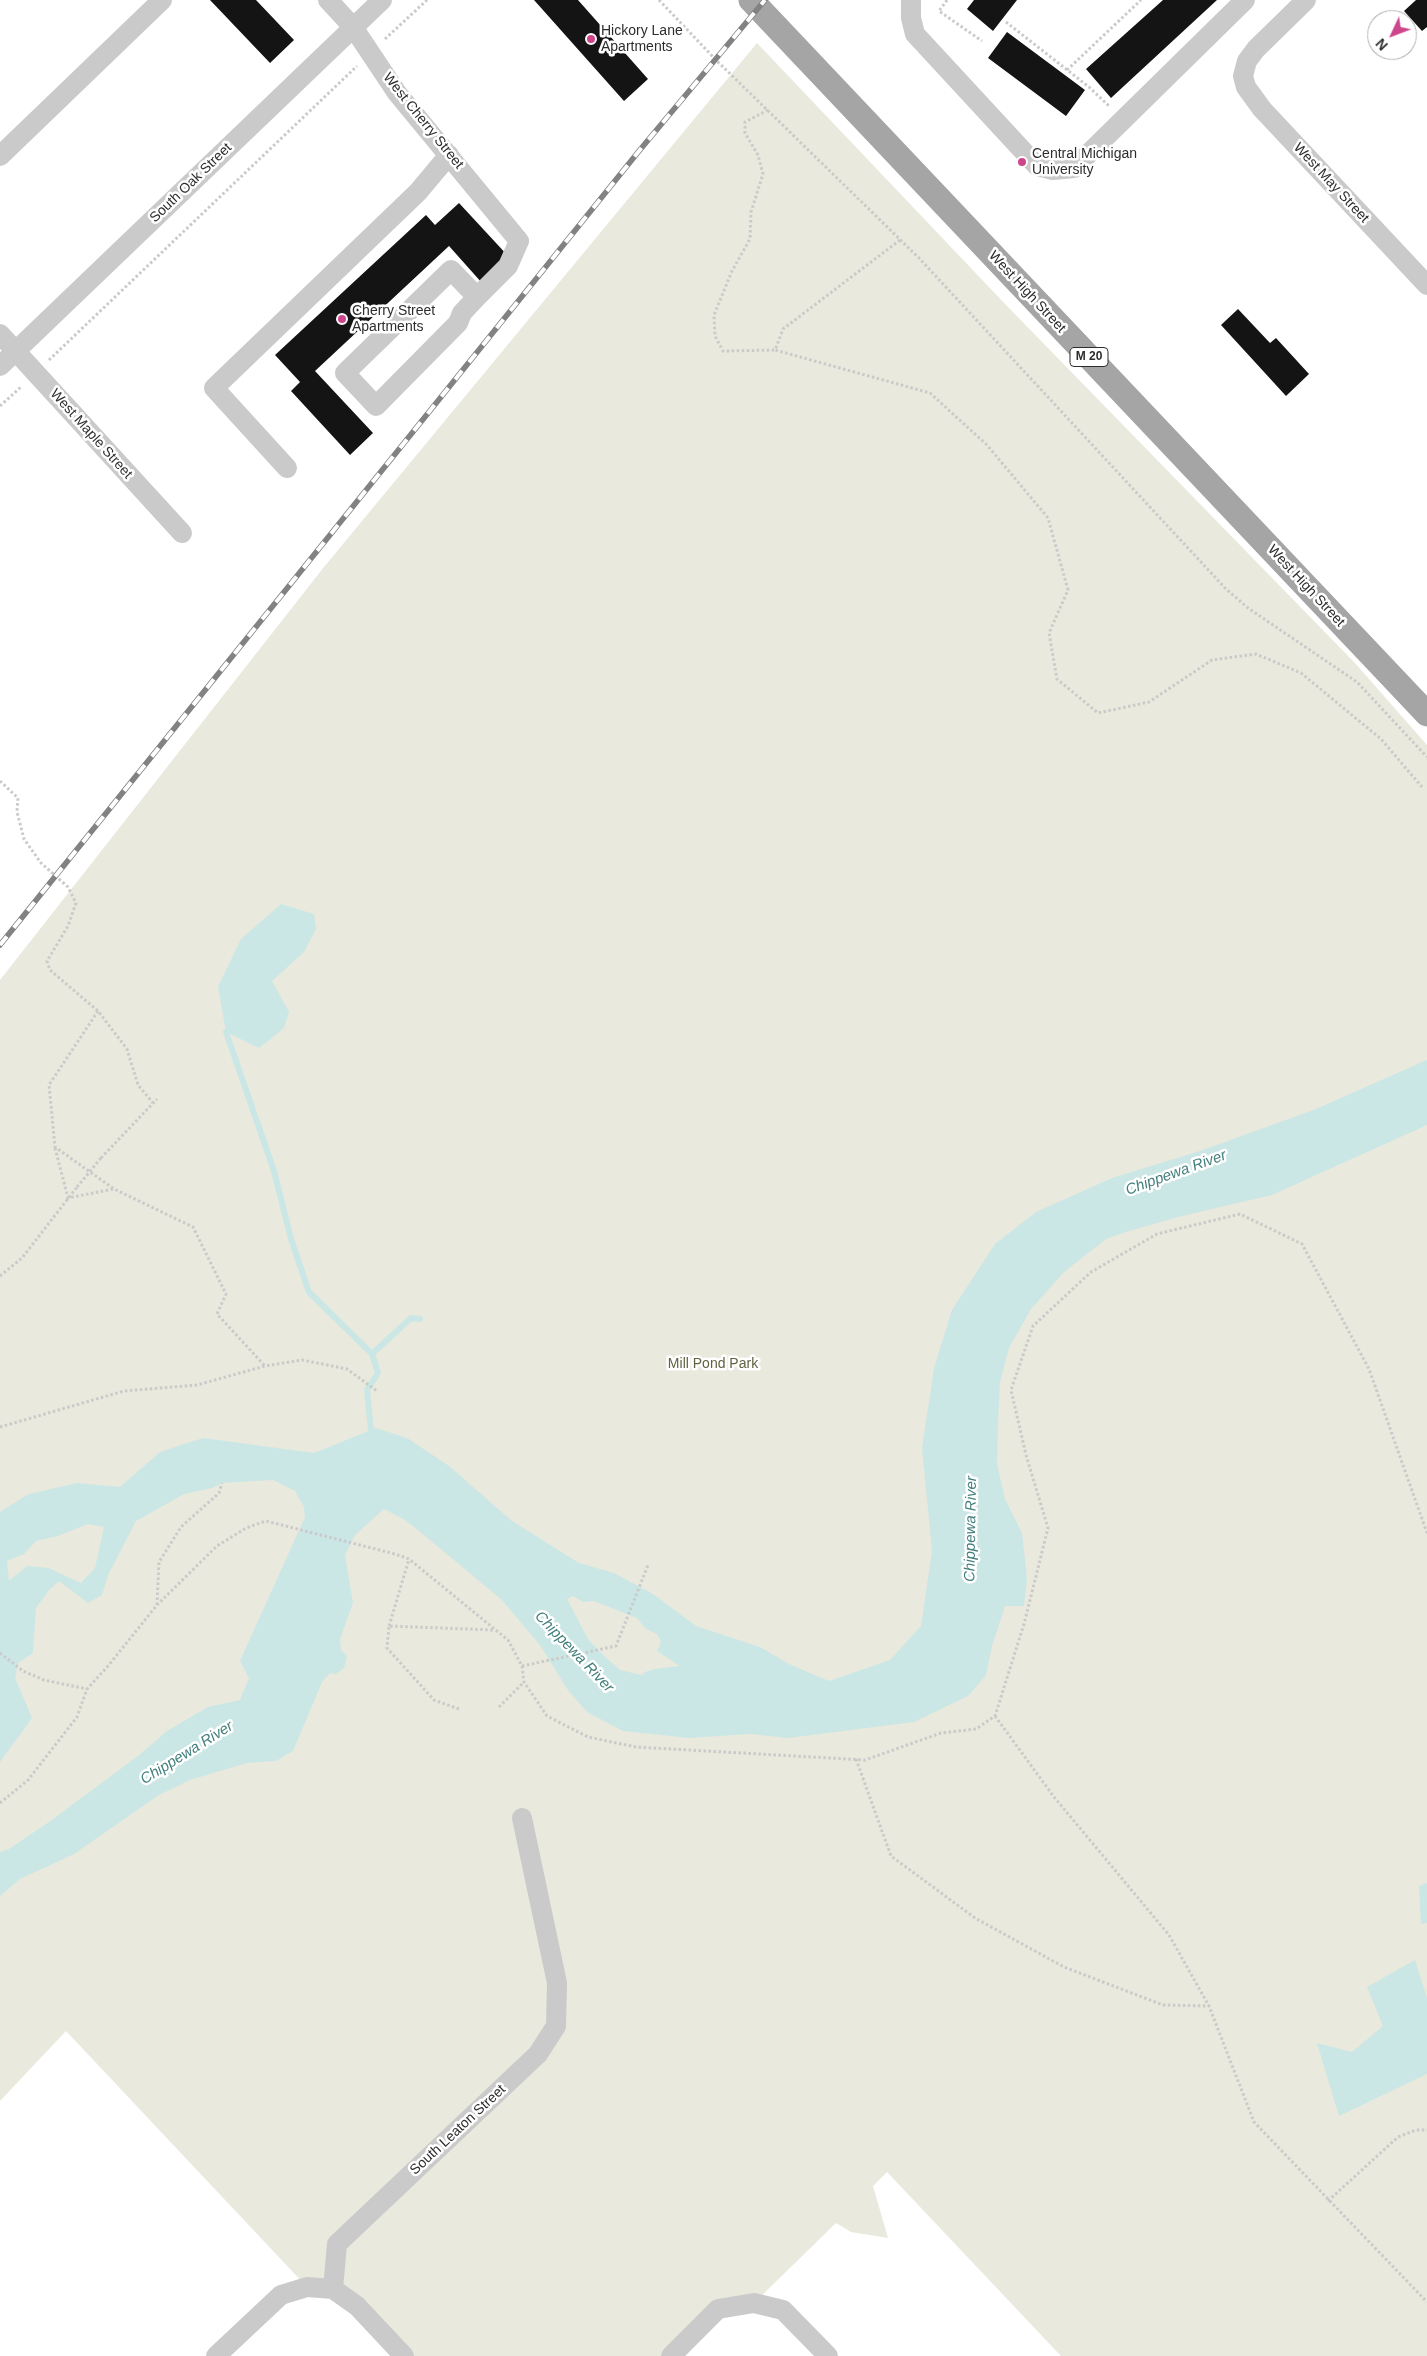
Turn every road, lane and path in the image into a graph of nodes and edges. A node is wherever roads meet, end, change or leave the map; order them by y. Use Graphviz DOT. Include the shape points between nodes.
graph roads {
  1 [pos="162,0"];
  2 [pos="328,0"];
  3 [pos="382,0"];
  4 [pos="426,0"];
  5 [pos="659,0"];
  6 [pos="751,0"];
  7 [pos="911,0"];
  8 [pos="947,0"];
  9 [pos="1141,0"];
  10 [pos="1245,0"];
  11 [pos="1306,0"];
  12 [pos="1006,22"];
  13 [pos="353,28"];
  14 [pos="982,41"];
  15 [pos="370,53"];
  16 [pos="1067,70"];
  17 [pos="768,110"];
  18 [pos="1124,119"];
  19 [pos="449,155"];
  20 [pos="0,156"];
  21 [pos="900,240"];
  22 [pos="1427,285"];
  23 [pos="477,297"];
  24 [pos="0,334"];
  25 [pos="775,350"];
  26 [pos="16,351"];
  27 [pos="0,366"];
  28 [pos="35,373"];
  29 [pos="0,406"];
  30 [pos="288,468"];
  31 [pos="182,533"];
  32 [pos="1427,714"];
  33 [pos="1427,757"];
  34 [pos="0,781"];
  35 [pos="1422,787"];
  36 [pos="98,1011"];
  37 [pos="157,1098"];
  38 [pos="153,1103"];
  39 [pos="55,1147"];
  40 [pos="114,1189"];
  41 [pos="68,1198"];
  42 [pos="0,1276"];
  43 [pos="265,1366"];
  44 [pos="376,1391"];
  45 [pos="0,1427"];
  46 [pos="222,1483"];
  47 [pos="1427,1533"];
  48 [pos="409,1559"];
  49 [pos="648,1565"];
  50 [pos="157,1606"];
  51 [pos="389,1626"];
  52 [pos="493,1630"];
  53 [pos="0,1652"];
  54 [pos="522,1666"];
  55 [pos="524,1682"];
  56 [pos="86,1689"];
  57 [pos="499,1707"];
  58 [pos="459,1710"];
  59 [pos="996,1716"];
  60 [pos="856,1759"];
  61 [pos="0,1803"];
  62 [pos="522,1818"];
  63 [pos="1209,2006"];
  64 [pos="1427,2130"];
  65 [pos="1328,2201"];
  66 [pos="333,2289"];
  67 [pos="1427,2302"];
  68 [pos="216,2356"];
  69 [pos="404,2356"];
  70 [pos="671,2356"];
  71 [pos="828,2356"];
  1 -- 20 [label="street"];
  2 -- 13 [label="street, West Cherry Street"];
  3 -- 13 [label="street, South Oak Street"];
  4 -- 15 [label="path"];
  5 -- 17 [label="path"];
  6 -- 32 [label="main road, West High Street / M 20"];
  7 -- 18 [label="street" via="914,34 1037,166 1053,170 1074,168"];
  8 -- 14 [label="path" via="939,11"];
  9 -- 16 [label="path"];
  10 -- 18 [label="street"];
  11 -- 22 [label="street, West May Street" via="1247,61 1243,76 1251,96"];
  12 -- 16 [label="path"];
  13 -- 15 [label="street, West Cherry Street"];
  13 -- 26 [label="street, South Oak Street"];
  15 -- 19 [label="street, West Cherry Street" via="397,93"];
  15 -- 28 [label="path"];
  16 -- 18 [label="path"];
  17 -- 21 [label="path"];
  17 -- 25 [label="path" via="745,122 745,132 758,155 763,174 751,212 750,239 732,271 714,315 715,336 723,351"];
  19 -- 23 [label="street, West Cherry Street" via="519,241 508,266"];
  19 -- 30 [label="street" via="418,192 214,388"];
  21 -- 25 [label="path" via="783,330"];
  21 -- 33 [label="path" via="1226,588 1248,608 1357,682"];
  23 -- 23 [label="street" via="451,270 345,373 376,406 458,323 462,313"];
  24 -- 26 [label="street, West Maple Street"];
  25 -- 35 [label="path" via="930,393 987,445 1048,518 1068,590 1049,633 1057,679 1098,713 1149,702 1212,660 1256,654 1301,673 1381,739"];
  26 -- 27 [label="street, South Oak Street"];
  26 -- 28 [label="street, West Maple Street"];
  28 -- 29 [label="path"];
  28 -- 31 [label="street, West Maple Street"];
  34 -- 36 [label="path" via="18,798 17,812 24,839 41,864 68,887 76,902 68,926 47,960 50,970"];
  36 -- 38 [label="path" via="126,1049 138,1085"];
  36 -- 39 [label="path" via="49,1085"];
  37 -- 38 [label="path"];
  38 -- 41 [label="path, bridge"];
  39 -- 40 [label="path"];
  39 -- 41 [label="path"];
  40 -- 41 [label="path"];
  40 -- 43 [label="path" via="193,1227 226,1294 217,1314"];
  41 -- 42 [label="path" via="22,1258"];
  43 -- 44 [label="path" via="302,1360 348,1369"];
  43 -- 45 [label="path" via="197,1385 124,1391"];
  46 -- 50 [label="path" via="219,1493 181,1527 159,1562"];
  47 -- 59 [label="path" via="1369,1369 1302,1244 1240,1214 1157,1234 1091,1272 1032,1326 1011,1390 1048,1528"];
  48 -- 50 [label="path" via="266,1521 246,1528 217,1546"];
  48 -- 51 [label="path"];
  48 -- 52 [label="path"];
  49 -- 54 [label="path" via="616,1646"];
  50 -- 56 [label="path"];
  51 -- 52 [label="path"];
  51 -- 58 [label="path" via="387,1648 434,1700"];
  52 -- 54 [label="path" via="508,1640"];
  53 -- 56 [label="path" via="23,1671 44,1680"];
  54 -- 55 [label="path"];
  55 -- 57 [label="path"];
  55 -- 60 [label="path" via="547,1716 588,1737 636,1746"];
  56 -- 61 [label="path" via="77,1717 28,1780"];
  59 -- 60 [label="path" via="976,1729 941,1733 865,1760"];
  59 -- 63 [label="path" via="1054,1796 1169,1935"];
  60 -- 63 [label="path" via="891,1856 975,1918 1064,1967 1163,2005"];
  62 -- 66 [label="street, South Leaton Street" via="557,1982 556,2026 538,2054 337,2244"];
  63 -- 65 [label="path" via="1254,2122"];
  64 -- 65 [label="path" via="1416,2130 1398,2137"];
  65 -- 67 [label="path"];
  66 -- 68 [label="street" via="307,2287 281,2295"];
  66 -- 69 [label="street" via="357,2306"];
  70 -- 71 [label="street" via="718,2309 754,2304 783,2310"];
}
